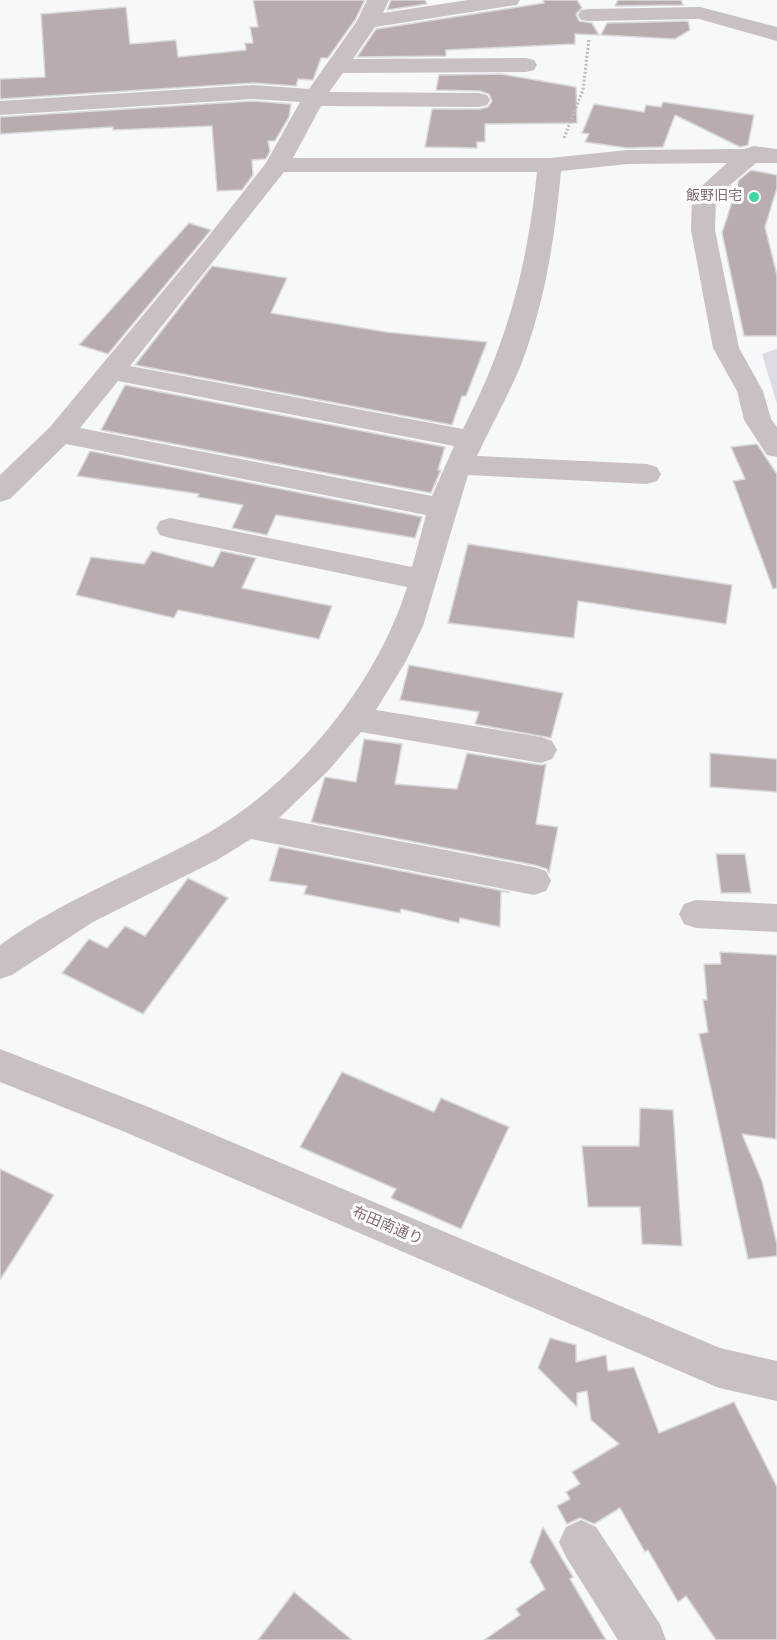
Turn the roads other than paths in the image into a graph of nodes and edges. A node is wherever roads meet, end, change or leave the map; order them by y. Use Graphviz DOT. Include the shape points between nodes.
graph roads {
  1 [pos="378,0"];
  2 [pos="509,0"];
  3 [pos="662,7"];
  4 [pos="589,15"];
  5 [pos="368,22"];
  6 [pos="775,28"];
  7 [pos="526,64"];
  8 [pos="335,66"];
  9 [pos="314,98"];
  10 [pos="479,100"];
  11 [pos="0,108"];
  12 [pos="777,136"];
  13 [pos="777,156"];
  14 [pos="747,158"];
  15 [pos="276,165"];
  16 [pos="550,165"];
  17 [pos="111,371"];
  18 [pos="60,434"];
  19 [pos="777,448"];
  20 [pos="465,452"];
  21 [pos="647,474"];
  22 [pos="0,492"];
  23 [pos="443,508"];
  24 [pos="170,528"];
  25 [pos="423,580"];
  26 [pos="353,718"];
  27 [pos="541,750"];
  28 [pos="246,825"];
  29 [pos="534,881"];
  30 [pos="696,914"];
  31 [pos="777,918"];
  32 [pos="0,964"];
  33 [pos="0,1065"];
  34 [pos="777,1381"];
  35 [pos="581,1542"];
  36 [pos="644,1640"];
  1 -- 5 [label="street"];
  2 -- 5 [label="street"];
  3 -- 4 [label="street"];
  3 -- 6 [label="street"];
  5 -- 8 [label="street"];
  7 -- 8 [label="street"];
  8 -- 9 [label="street"];
  9 -- 10 [label="street"];
  9 -- 11 [label="street" via="253,92"];
  9 -- 15 [label="street"];
  12 -- 14 [label="street"];
  13 -- 14 [label="street"];
  14 -- 16 [label="street" via="628,157"];
  14 -- 19 [label="street" via="704,195 703,230 726,348 750,390 758,420"];
  15 -- 16 [label="street"];
  15 -- 17 [label="street"];
  16 -- 20 [label="street" via="529,298 507,366"];
  17 -- 18 [label="street"];
  17 -- 20 [label="street"];
  18 -- 22 [label="street"];
  18 -- 23 [label="street"];
  20 -- 21 [label="street"];
  20 -- 23 [label="street"];
  23 -- 25 [label="street"];
  24 -- 25 [label="street"];
  25 -- 26 [label="street" via="394,657"];
  26 -- 27 [label="street"];
  26 -- 28 [label="street" via="291,787"];
  28 -- 29 [label="street"];
  28 -- 32 [label="street" via="194,856 72,916"];
  30 -- 31 [label="street"];
  33 -- 34 [label="street, 布田南通り" via="719,1368"];
  35 -- 36 [label="street"];
}
